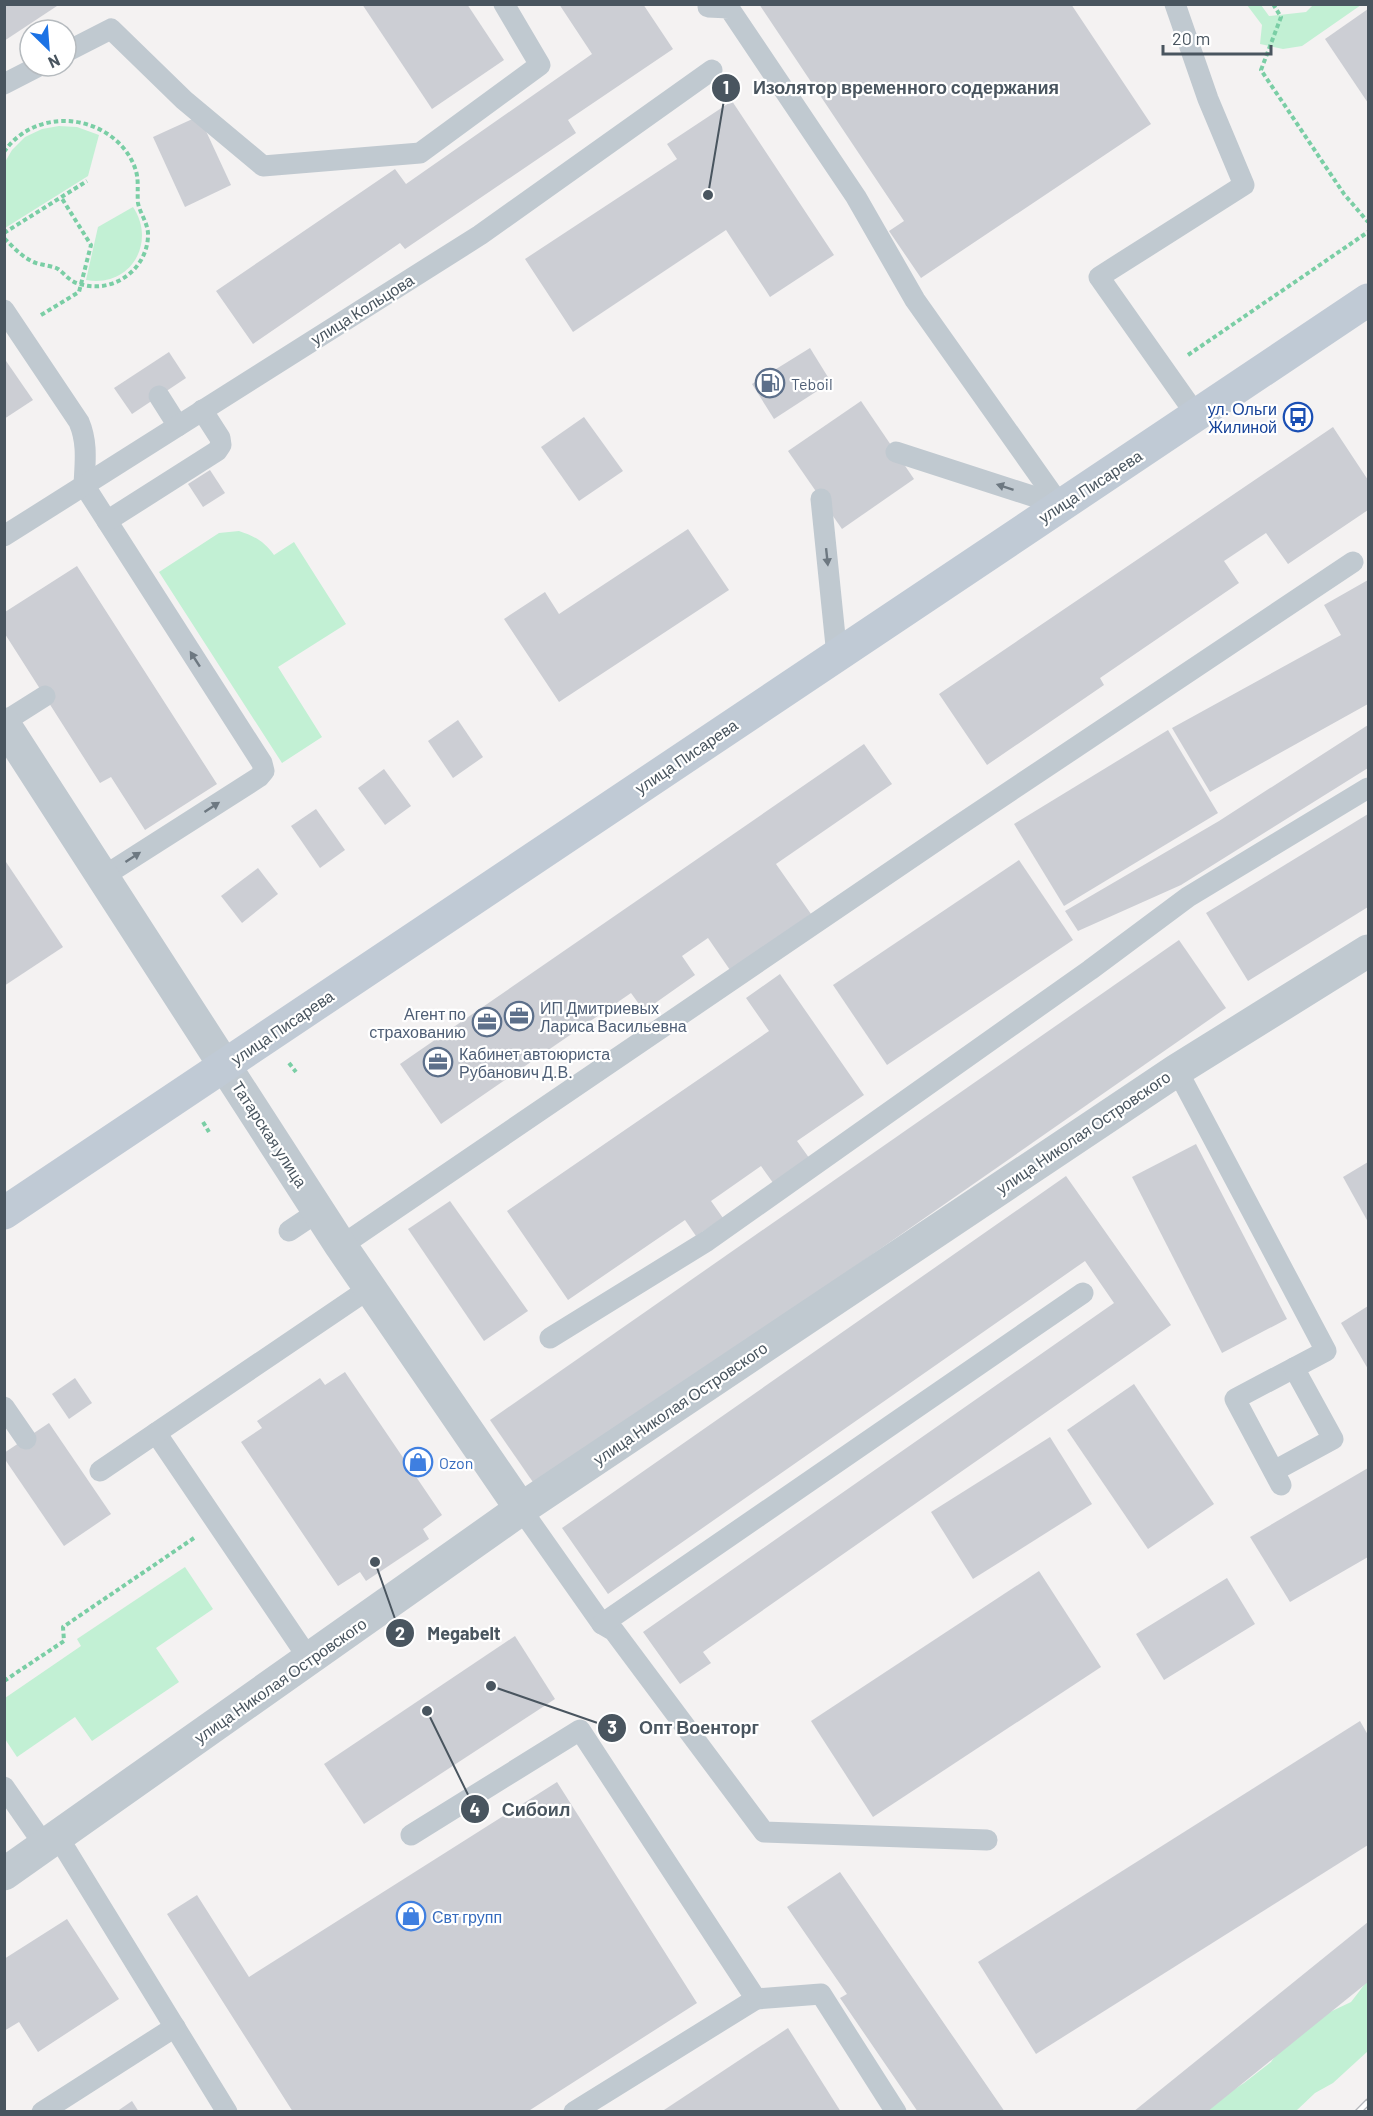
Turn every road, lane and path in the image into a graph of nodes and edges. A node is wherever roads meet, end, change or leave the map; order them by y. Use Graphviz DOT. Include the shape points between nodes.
graph roads {
  1 [pos="504,4"];
  2 [pos="1175,4"];
  3 [pos="1273,4"];
  4 [pos="708,7"];
  5 [pos="78,46"];
  6 [pos="711,70"];
  7 [pos="18,77"];
  8 [pos="4,84"];
  9 [pos="4,152"];
  10 [pos="87,181"];
  11 [pos="61,197"];
  12 [pos="1368,222"];
  13 [pos="1368,232"];
  14 [pos="4,233"];
  15 [pos="4,238"];
  16 [pos="81,285"];
  17 [pos="4,310"];
  18 [pos="1365,310"];
  19 [pos="17,330"];
  20 [pos="1165,370"];
  21 [pos="159,396"];
  22 [pos="202,410"];
  23 [pos="1197,416"];
  24 [pos="178,426"];
  25 [pos="896,452"];
  26 [pos="84,486"];
  27 [pos="821,499"];
  28 [pos="1060,505"];
  29 [pos="107,521"];
  30 [pos="4,536"];
  31 [pos="1353,561"];
  32 [pos="837,656"];
  33 [pos="45,696"];
  34 [pos="4,723"];
  35 [pos="1368,788"];
  36 [pos="104,876"];
  37 [pos="1368,951"];
  38 [pos="225,1065"];
  39 [pos="1177,1070"];
  40 [pos="319,1211"];
  41 [pos="4,1213"];
  42 [pos="289,1231"];
  43 [pos="341,1246"];
  44 [pos="370,1288"];
  45 [pos="1083,1293"];
  46 [pos="550,1338"];
  47 [pos="1294,1368"];
  48 [pos="4,1407"];
  49 [pos="156,1433"];
  50 [pos="26,1439"];
  51 [pos="100,1471"];
  52 [pos="521,1509"];
  53 [pos="217,1523"];
  54 [pos="602,1624"];
  55 [pos="309,1659"];
  56 [pos="4,1681"];
  57 [pos="4,1787"];
  58 [pos="411,1835"];
  59 [pos="987,1840"];
  60 [pos="52,1841"];
  61 [pos="4,1874"];
  62 [pos="756,1999"];
  63 [pos="175,2027"];
  64 [pos="42,2112"];
  65 [pos="227,2112"];
  66 [pos="574,2112"];
  67 [pos="896,2112"];
  1 -- 5 [label="lane" via="540,65 420,153 263,166 184,100 111,29"];
  2 -- 20 [label="lane" via="1208,99 1244,185 1099,277"];
  3 -- 12 [label="path" via="1281,17 1261,70 1344,194"];
  4 -- 28 [label="lane" via="729,8 856,197 915,300"];
  6 -- 22 [label="lane, улица Кольцова" via="480,235"];
  7 -- 8 [label="lane"];
  9 -- 16 [label="path" via="22,134 40,124 59,121 97,127 126,152 135,170 138,205 146,220 145,252 126,278 111,285"];
  10 -- 11 [label="path"];
  11 -- 14 [label="path"];
  11 -- 16 [label="path" via="91,245"];
  13 -- 20 [label="path"];
  15 -- 16 [label="path" via="16,252 33,262 57,268"];
  16 -- 19 [label="path" via="79,292"];
  17 -- 19 [label="lane"];
  18 -- 23 [label="main road, улица Писарева"];
  19 -- 26 [label="lane" via="79,422 86,447"];
  20 -- 23 [label="lane"];
  21 -- 24 [label="lane"];
  22 -- 24 [label="lane, улица Кольцова"];
  22 -- 29 [label="lane" via="220,438 217,451"];
  23 -- 28 [label="main road, улица Писарева"];
  24 -- 26 [label="lane, улица Кольцова"];
  28 -- 25 [label="lane, one-way"];
  26 -- 29 [label="lane"];
  26 -- 30 [label="lane, улица Кольцова"];
  27 -- 32 [label="lane, one-way"];
  28 -- 32 [label="main road, улица Писарева"];
  36 -- 29 [label="lane, one-way" via="264,771"];
  31 -- 43 [label="lane"];
  32 -- 38 [label="main road, улица Писарева"];
  33 -- 34 [label="lane"];
  34 -- 36 [label="street, Татарская улица"];
  35 -- 46 [label="lane" via="1188,897 707,1241"];
  36 -- 38 [label="street, Татарская улица"];
  37 -- 39 [label="street, улица Николая Островского"];
  38 -- 40 [label="street, Татарская улица"];
  38 -- 41 [label="main road, улица Писарева"];
  39 -- 47 [label="lane" via="1326,1351"];
  39 -- 52 [label="street, улица Николая Островского"];
  40 -- 42 [label="lane"];
  40 -- 43 [label="street, Татарская улица"];
  43 -- 44 [label="street, Татарская улица"];
  44 -- 49 [label="lane"];
  44 -- 52 [label="street, Татарская улица"];
  45 -- 54 [label="lane"];
  47 -- 47 [label="lane" via="1333,1439 1277,1478 1235,1399"];
  48 -- 50 [label="lane"];
  49 -- 51 [label="lane"];
  49 -- 53 [label="lane"];
  52 -- 54 [label="lane"];
  52 -- 55 [label="street, улица Николая Островского"];
  53 -- 55 [label="lane"];
  53 -- 56 [label="path" via="63,1627 64,1641"];
  54 -- 59 [label="lane" via="614,1631 764,1832"];
  55 -- 60 [label="street, улица Николая Островского"];
  57 -- 60 [label="lane"];
  58 -- 62 [label="lane" via="580,1730"];
  60 -- 61 [label="street, улица Николая Островского"];
  60 -- 63 [label="lane"];
  62 -- 66 [label="lane"];
  62 -- 67 [label="lane" via="821,1994"];
  63 -- 64 [label="lane"];
  63 -- 65 [label="lane"];
}
